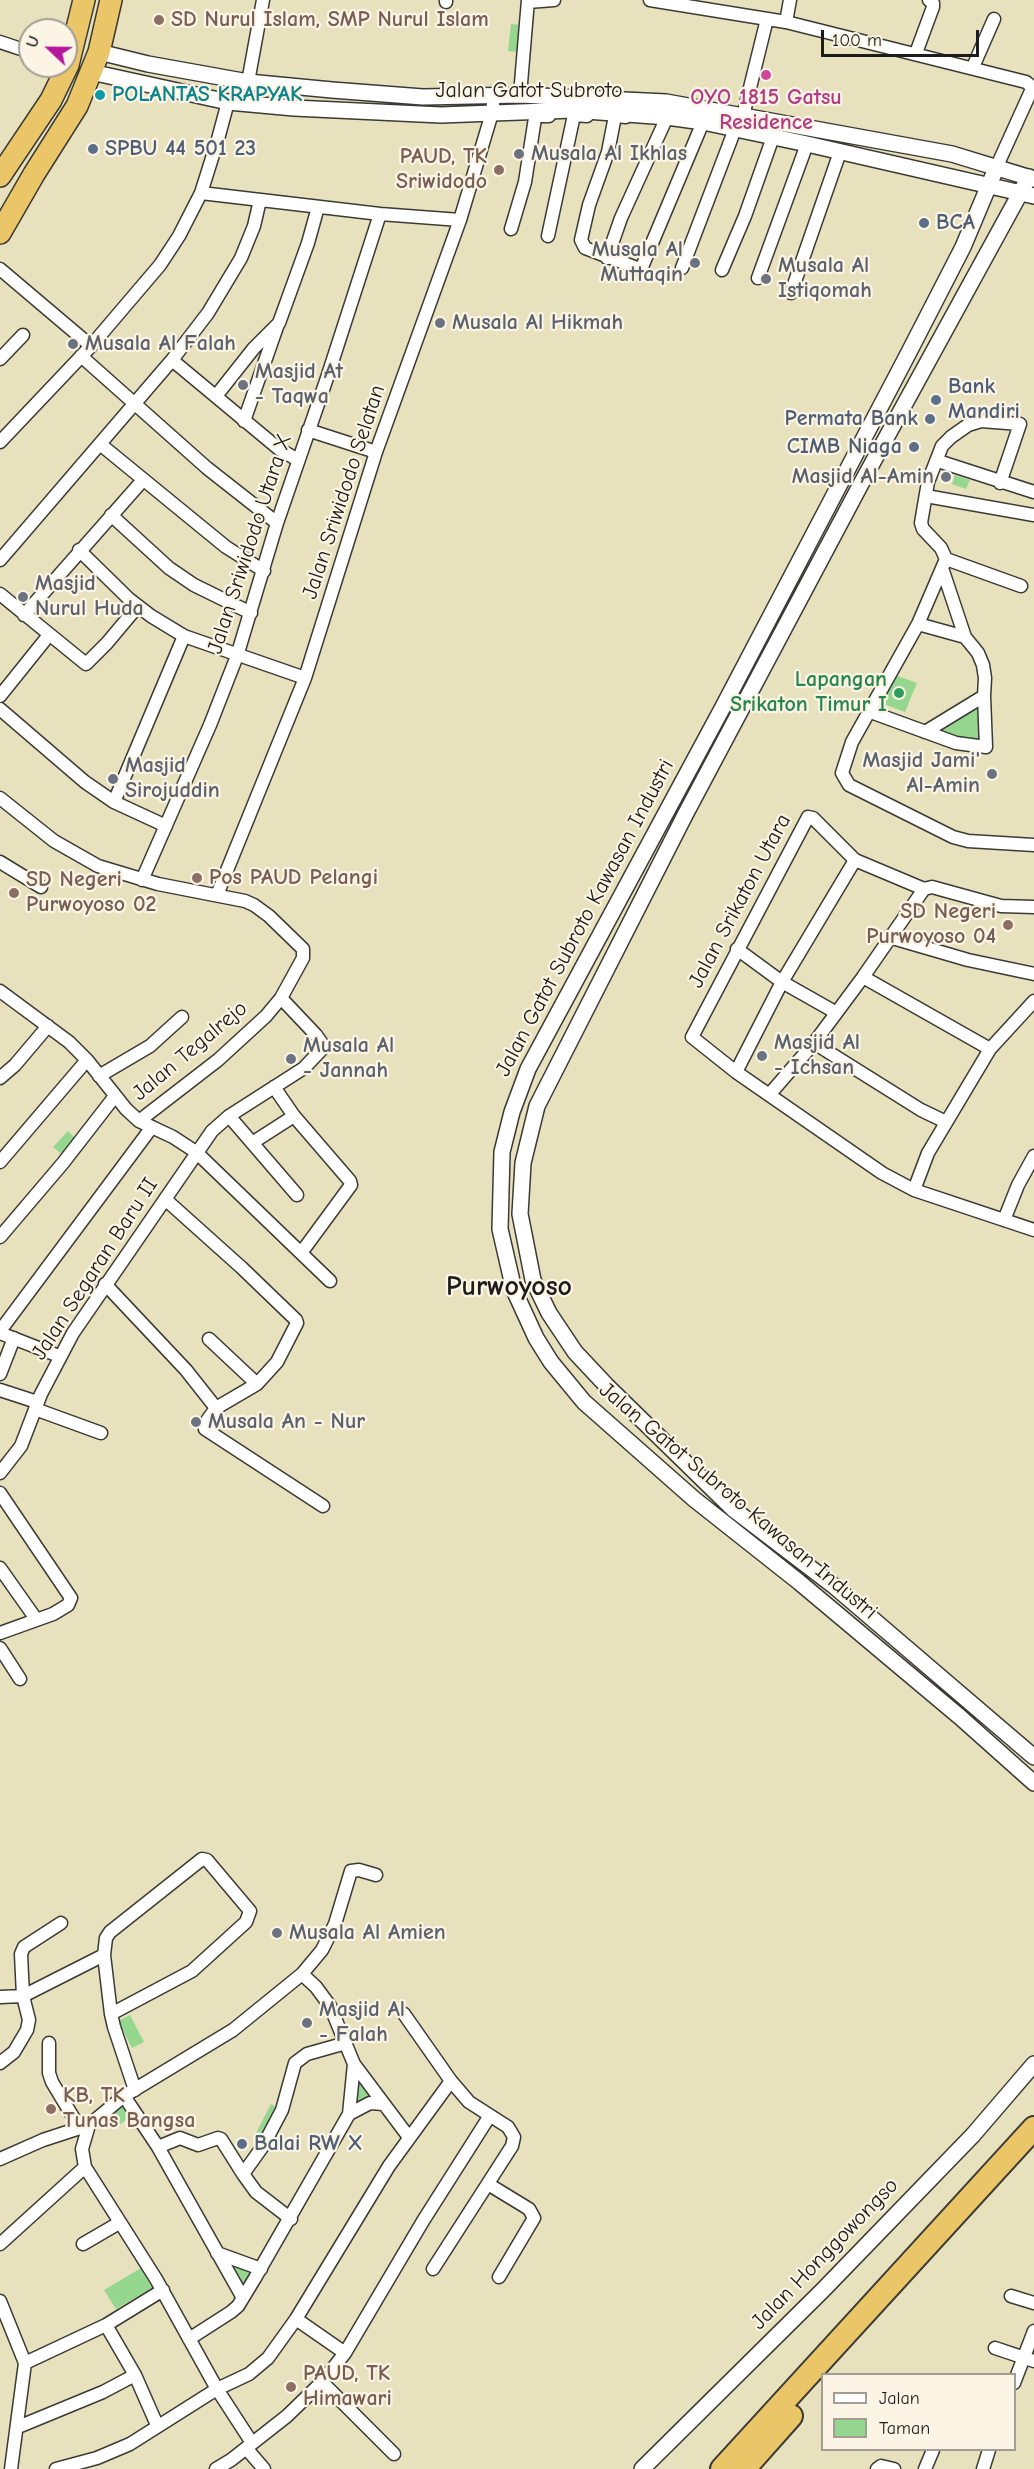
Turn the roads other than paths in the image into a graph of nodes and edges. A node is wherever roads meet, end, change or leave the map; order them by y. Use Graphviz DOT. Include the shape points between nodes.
graph roads {
  1 [pos="84,0"];
  2 [pos="111,0"];
  3 [pos="263,0"];
  4 [pos="554,0"];
  5 [pos="650,0"];
  6 [pos="790,0"];
  7 [pos="929,0"];
  8 [pos="528,1"];
  9 [pos="767,19"];
  10 [pos="994,19"];
  11 [pos="786,22"];
  12 [pos="78,25"];
  13 [pos="0,42"];
  14 [pos="78,46"];
  15 [pos="18,48"];
  16 [pos="99,52"];
  17 [pos="916,53"];
  18 [pos="973,67"];
  19 [pos="78,68"];
  20 [pos="91,72"];
  21 [pos="61,78"];
  22 [pos="248,82"];
  23 [pos="494,95"];
  24 [pos="520,95"];
  25 [pos="228,102"];
  26 [pos="492,113"];
  27 [pos="574,115"];
  28 [pos="615,116"];
  29 [pos="666,119"];
  30 [pos="703,122"];
  31 [pos="739,122"];
  32 [pos="773,137"];
  33 [pos="807,144"];
  34 [pos="840,152"];
  35 [pos="997,166"];
  36 [pos="0,176"];
  37 [pos="1032,178"];
  38 [pos="989,186"];
  39 [pos="201,193"];
  40 [pos="1027,194"];
  41 [pos="260,200"];
  42 [pos="318,207"];
  43 [pos="380,214"];
  44 [pos="460,220"];
  45 [pos="511,229"];
  46 [pos="0,233"];
  47 [pos="548,236"];
  48 [pos="607,258"];
  49 [pos="682,268"];
  50 [pos="0,269"];
  51 [pos="722,270"];
  52 [pos="758,278"];
  53 [pos="791,293"];
  54 [pos="279,323"];
  55 [pos="23,335"];
  56 [pos="91,346"];
  57 [pos="81,356"];
  58 [pos="0,359"];
  59 [pos="172,360"];
  60 [pos="216,396"];
  61 [pos="134,404"];
  62 [pos="244,421"];
  63 [pos="308,430"];
  64 [pos="0,442"];
  65 [pos="100,444"];
  66 [pos="376,452"];
  67 [pos="298,460"];
  68 [pos="940,462"];
  69 [pos="143,480"];
  70 [pos="1000,483"];
  71 [pos="1034,492"];
  72 [pos="926,496"];
  73 [pos="111,515"];
  74 [pos="1034,515"];
  75 [pos="277,522"];
  76 [pos="79,550"];
  77 [pos="0,560"];
  78 [pos="944,565"];
  79 [pos="264,571"];
  80 [pos="1020,586"];
  81 [pos="0,594"];
  82 [pos="138,606"];
  83 [pos="251,613"];
  84 [pos="24,615"];
  85 [pos="918,624"];
  86 [pos="49,635"];
  87 [pos="184,636"];
  88 [pos="965,637"];
  89 [pos="237,656"];
  90 [pos="305,678"];
  91 [pos="0,696"];
  92 [pos="984,696"];
  93 [pos="0,709"];
  94 [pos="868,711"];
  95 [pos="925,732"];
  96 [pos="0,798"];
  97 [pos="114,802"];
  98 [pos="166,826"];
  99 [pos="1034,846"];
  100 [pos="855,860"];
  101 [pos="0,861"];
  102 [pos="142,880"];
  103 [pos="41,887"];
  104 [pos="924,889"];
  105 [pos="217,896"];
  106 [pos="1034,908"];
  107 [pos="889,937"];
  108 [pos="737,949"];
  109 [pos="1034,974"];
  110 [pos="863,977"];
  111 [pos="782,982"];
  112 [pos="0,991"];
  113 [pos="281,998"];
  114 [pos="1034,1001"];
  115 [pos="835,1012"];
  116 [pos="182,1017"];
  117 [pos="48,1026"];
  118 [pos="814,1043"];
  119 [pos="990,1049"];
  120 [pos="87,1060"];
  121 [pos="736,1072"];
  122 [pos="99,1076"];
  123 [pos="0,1078"];
  124 [pos="274,1087"];
  125 [pos="769,1095"];
  126 [pos="115,1096"];
  127 [pos="229,1116"];
  128 [pos="294,1116"];
  129 [pos="139,1121"];
  130 [pos="946,1122"];
  131 [pos="152,1127"];
  132 [pos="252,1143"];
  133 [pos="196,1152"];
  134 [pos="1034,1156"];
  135 [pos="0,1162"];
  136 [pos="914,1190"];
  137 [pos="297,1195"];
  138 [pos="165,1199"];
  139 [pos="1004,1221"];
  140 [pos="1034,1230"];
  141 [pos="0,1237"];
  142 [pos="301,1253"];
  143 [pos="330,1281"];
  144 [pos="105,1284"];
  145 [pos="0,1332"];
  146 [pos="14,1338"];
  147 [pos="208,1339"];
  148 [pos="59,1356"];
  149 [pos="0,1374"];
  150 [pos="257,1384"];
  151 [pos="0,1390"];
  152 [pos="36,1406"];
  153 [pos="216,1408"];
  154 [pos="100,1433"];
  155 [pos="0,1473"];
  156 [pos="0,1493"];
  157 [pos="323,1506"];
  158 [pos="0,1568"];
  159 [pos="36,1619"];
  160 [pos="0,1632"];
  161 [pos="0,1648"];
  162 [pos="20,1679"];
  163 [pos="1034,1757"];
  164 [pos="1034,1783"];
  165 [pos="376,1875"];
  166 [pos="61,1923"];
  167 [pos="104,1955"];
  168 [pos="302,1974"];
  169 [pos="23,1996"];
  170 [pos="0,1997"];
  171 [pos="111,2014"];
  172 [pos="404,2014"];
  173 [pos="49,2043"];
  174 [pos="346,2043"];
  175 [pos="0,2063"];
  176 [pos="354,2064"];
  177 [pos="1034,2064"];
  178 [pos="451,2081"];
  179 [pos="129,2093"];
  180 [pos="383,2104"];
  181 [pos="349,2114"];
  182 [pos="489,2116"];
  183 [pos="84,2126"];
  184 [pos="1034,2128"];
  185 [pos="408,2136"];
  186 [pos="158,2147"];
  187 [pos="1034,2150"];
  188 [pos="0,2159"];
  189 [pos="85,2166"];
  190 [pos="243,2174"];
  191 [pos="488,2184"];
  192 [pos="291,2219"];
  193 [pos="119,2223"];
  194 [pos="0,2244"];
  195 [pos="83,2244"];
  196 [pos="217,2253"];
  197 [pos="261,2269"];
  198 [pos="433,2269"];
  199 [pos="499,2277"];
  200 [pos="163,2290"];
  201 [pos="1011,2296"];
  202 [pos="243,2298"];
  203 [pos="0,2301"];
  204 [pos="1034,2303"];
  205 [pos="297,2319"];
  206 [pos="106,2325"];
  207 [pos="1034,2331"];
  208 [pos="189,2339"];
  209 [pos="995,2348"];
  210 [pos="345,2353"];
  211 [pos="1029,2359"];
  212 [pos="25,2363"];
  213 [pos="830,2373"];
  214 [pos="135,2375"];
  215 [pos="1016,2380"];
  216 [pos="322,2382"];
  217 [pos="821,2383"];
  218 [pos="217,2389"];
  219 [pos="157,2426"];
  220 [pos="18,2427"];
  221 [pos="249,2446"];
  222 [pos="933,2451"];
  223 [pos="989,2451"];
  224 [pos="394,2454"];
  225 [pos="11,2469"];
  226 [pos="56,2469"];
  227 [pos="216,2469"];
  228 [pos="264,2469"];
  229 [pos="642,2469"];
  230 [pos="722,2469"];
  231 [pos="744,2469"];
  232 [pos="877,2469"];
  233 [pos="894,2469"];
  234 [pos="925,2469"];
  235 [pos="983,2469"];
  1 -- 12 [label="highway"];
  2 -- 16 [label="highway"];
  3 -- 22 [label="street"];
  4 -- 8 [label="street"];
  5 -- 9 [label="street"];
  6 -- 11 [label="street"];
  7 -- 17 [label="street" via="933,8"];
  8 -- 24 [label="street"];
  9 -- 11 [label="street"];
  9 -- 31 [label="street"];
  10 -- 18 [label="street"];
  11 -- 17 [label="street"];
  13 -- 15 [label="street"];
  14 -- 16 [label="highway"];
  16 -- 20 [label="highway"];
  16 -- 22 [label="street, Jalan Gatot Subroto"];
  17 -- 18 [label="street"];
  18 -- 35 [label="street" via="1030,84 1031,91"];
  19 -- 20 [label="highway"];
  20 -- 25 [label="street, Jalan Gatot Subroto"];
  20 -- 46 [label="highway" via="77,106"];
  21 -- 36 [label="highway" via="51,100"];
  22 -- 23 [label="street, Jalan Gatot Subroto" via="423,97"];
  23 -- 24 [label="street, Jalan Gatot Subroto"];
  23 -- 26 [label="street, Jalan Sriwidodo Selatan"];
  24 -- 31 [label="street, Jalan Gatot Subroto" via="642,99"];
  25 -- 26 [label="street, Jalan Gatot Subroto" via="430,114"];
  25 -- 39 [label="street"];
  26 -- 29 [label="street, Jalan Gatot Subroto" via="612,111"];
  26 -- 44 [label="street, Jalan Sriwidodo Selatan"];
  27 -- 28 [label="street"];
  27 -- 45 [label="street" via="535,117 525,182"];
  27 -- 47 [label="street"];
  28 -- 29 [label="street"];
  28 -- 48 [label="street" via="608,153 581,240 585,248"];
  29 -- 30 [label="street, Jalan Gatot Subroto"];
  29 -- 48 [label="street"];
  30 -- 31 [label="street, Jalan Gatot Subroto"];
  30 -- 48 [label="street" via="642,267"];
  31 -- 32 [label="street, Jalan Gatot Subroto"];
  31 -- 35 [label="street, Jalan Gatot Subroto" via="952,154"];
  31 -- 49 [label="street"];
  32 -- 33 [label="street, Jalan Gatot Subroto"];
  32 -- 51 [label="street"];
  33 -- 34 [label="street, Jalan Gatot Subroto"];
  33 -- 52 [label="street"];
  34 -- 38 [label="street, Jalan Gatot Subroto"];
  34 -- 53 [label="street"];
  35 -- 37 [label="street, Jalan Gatot Subroto"];
  35 -- 38 [label="street, Jalan Gatot Subroto Kawasan Industri"];
  37 -- 40 [label="street, Jalan Gatot Subroto Kawasan Industri"];
  38 -- 40 [label="street, Jalan Gatot Subroto"];
  38 -- 164 [label="street, Jalan Gatot Subroto Kawasan Industri" via="963,247 907,356 528,1069 502,1152 500,1229 514,1290 536,1338 584,1402"];
  39 -- 41 [label="street"];
  39 -- 56 [label="street" via="160,266"];
  40 -- 163 [label="street, Jalan Gatot Subroto Kawasan Industri" via="862,482 685,815 537,1106 523,1163 520,1214 533,1280 574,1352 733,1509 834,1586"];
  41 -- 42 [label="street"];
  41 -- 59 [label="street" via="236,270"];
  42 -- 43 [label="street"];
  42 -- 54 [label="street"];
  43 -- 44 [label="street"];
  43 -- 63 [label="street, Jalan Sriwidodo Utara X"];
  44 -- 66 [label="street, Jalan Sriwidodo Selatan"];
  50 -- 56 [label="street"];
  54 -- 60 [label="street"];
  54 -- 62 [label="street"];
  55 -- 58 [label="street"];
  56 -- 57 [label="street"];
  57 -- 61 [label="street"];
  57 -- 64 [label="street"];
  59 -- 60 [label="street"];
  59 -- 61 [label="street"];
  60 -- 62 [label="street"];
  61 -- 65 [label="street"];
  61 -- 75 [label="street"];
  62 -- 67 [label="street"];
  63 -- 66 [label="street"];
  63 -- 67 [label="street, Jalan Sriwidodo Utara X"];
  65 -- 69 [label="street"];
  65 -- 77 [label="street"];
  66 -- 90 [label="street, Jalan Sriwidodo Selatan"];
  67 -- 75 [label="street, Jalan Sriwidodo Utara X"];
  68 -- 70 [label="street"];
  69 -- 73 [label="street"];
  69 -- 79 [label="street" via="226,547"];
  70 -- 71 [label="street"];
  70 -- 72 [label="street" via="1020,424 981,421 958,431 942,446"];
  72 -- 74 [label="street"];
  72 -- 78 [label="street" via="921,524 941,549"];
  73 -- 76 [label="street"];
  73 -- 83 [label="street" via="169,568"];
  75 -- 79 [label="street, Jalan Sriwidodo Utara X"];
  76 -- 82 [label="street"];
  76 -- 84 [label="street"];
  78 -- 80 [label="street"];
  78 -- 85 [label="street"];
  78 -- 88 [label="street"];
  79 -- 83 [label="street, Jalan Sriwidodo Utara X"];
  81 -- 84 [label="street"];
  82 -- 86 [label="street" via="86,663"];
  82 -- 87 [label="street"];
  83 -- 89 [label="street, Jalan Sriwidodo Utara X"];
  84 -- 86 [label="street"];
  85 -- 88 [label="street"];
  85 -- 94 [label="street"];
  86 -- 91 [label="street"];
  87 -- 89 [label="street"];
  87 -- 97 [label="street"];
  88 -- 92 [label="street" via="983,665"];
  89 -- 90 [label="street"];
  89 -- 98 [label="street, Jalan Sriwidodo Utara X"];
  90 -- 105 [label="street, Jalan Sriwidodo Selatan"];
  92 -- 95 [label="street"];
  92 -- 95 [label="street" via="986,747 956,743"];
  93 -- 97 [label="street"];
  94 -- 95 [label="street"];
  94 -- 99 [label="street" via="844,762 842,773 849,785 953,837"];
  96 -- 102 [label="street" via="78,856"];
  97 -- 98 [label="street"];
  98 -- 102 [label="street, Jalan Sriwidodo Utara X"];
  100 -- 104 [label="street, Jalan Srikaton Utara"];
  100 -- 108 [label="street, Jalan Srikaton Utara" via="808,817"];
  100 -- 111 [label="street"];
  101 -- 103 [label="street"];
  102 -- 105 [label="street"];
  104 -- 106 [label="street, Jalan Srikaton Utara" via="932,887 1001,906"];
  104 -- 107 [label="street"];
  105 -- 113 [label="street, Jalan Tegalrejo" via="254,905 303,949 303,958"];
  107 -- 109 [label="street"];
  107 -- 110 [label="street"];
  108 -- 111 [label="street"];
  108 -- 121 [label="street, Jalan Srikaton Utara" via="692,1037"];
  110 -- 115 [label="street"];
  110 -- 119 [label="street"];
  111 -- 115 [label="street"];
  111 -- 121 [label="street"];
  112 -- 117 [label="street"];
  113 -- 124 [label="street, Jalan Segaran Baru II" via="323,1046 304,1068"];
  113 -- 129 [label="street, Jalan Tegalrejo" via="253,1030"];
  114 -- 119 [label="street"];
  115 -- 118 [label="street"];
  116 -- 122 [label="street" via="150,1046"];
  117 -- 120 [label="street"];
  117 -- 123 [label="street"];
  118 -- 125 [label="street"];
  118 -- 130 [label="street"];
  119 -- 130 [label="street"];
  120 -- 122 [label="street"];
  120 -- 135 [label="street"];
  121 -- 125 [label="street"];
  122 -- 126 [label="street"];
  124 -- 127 [label="street, Jalan Segaran Baru II"];
  124 -- 128 [label="street"];
  125 -- 136 [label="street" via="882,1173"];
  126 -- 129 [label="street"];
  126 -- 141 [label="street"];
  127 -- 132 [label="street"];
  127 -- 133 [label="street, Jalan Segaran Baru II"];
  128 -- 132 [label="street"];
  128 -- 142 [label="street" via="351,1185"];
  129 -- 131 [label="street"];
  130 -- 136 [label="street" via="928,1153"];
  131 -- 133 [label="street"];
  131 -- 145 [label="street"];
  132 -- 137 [label="street"];
  133 -- 138 [label="street, Jalan Segaran Baru II"];
  133 -- 142 [label="street"];
  134 -- 139 [label="street"];
  136 -- 139 [label="street"];
  138 -- 144 [label="street, Jalan Segaran Baru II"];
  138 -- 150 [label="street" via="296,1320 277,1362"];
  139 -- 140 [label="street"];
  142 -- 143 [label="street"];
  144 -- 148 [label="street, Jalan Segaran Baru II"];
  144 -- 153 [label="street"];
  145 -- 146 [label="street"];
  146 -- 148 [label="street"];
  146 -- 149 [label="street"];
  147 -- 150 [label="street"];
  148 -- 152 [label="street, Jalan Segaran Baru II"];
  150 -- 153 [label="street"];
  151 -- 152 [label="street"];
  152 -- 154 [label="street"];
  152 -- 155 [label="street, Jalan Segaran Baru II" via="21,1446"];
  153 -- 157 [label="street" via="204,1426 207,1432"];
  156 -- 159 [label="street" via="70,1596 68,1605"];
  158 -- 159 [label="street"];
  159 -- 160 [label="street"];
  161 -- 162 [label="street"];
  165 -- 168 [label="street" via="351,1871 335,1924 322,1950"];
  166 -- 169 [label="street" via="24,1947"];
  167 -- 169 [label="street"];
  167 -- 171 [label="street"];
  167 -- 171 [label="street" via="110,1932 202,1859 250,1911 246,1922 192,1971"];
  168 -- 174 [label="street" via="330,2006"];
  168 -- 179 [label="street" via="233,2030"];
  169 -- 170 [label="street"];
  169 -- 175 [label="street" via="29,2020 27,2030 14,2052"];
  171 -- 179 [label="street"];
  172 -- 178 [label="street"];
  173 -- 183 [label="street" via="52,2082"];
  174 -- 176 [label="street"];
  174 -- 190 [label="street" via="307,2054 295,2063 282,2110"];
  176 -- 180 [label="street"];
  176 -- 181 [label="street"];
  177 -- 229 [label="street, Jalan Honggowongso" via="973,2135 824,2290"];
  178 -- 182 [label="street" via="469,2102"];
  178 -- 185 [label="street"];
  179 -- 183 [label="street"];
  179 -- 186 [label="street"];
  180 -- 181 [label="street" via="369,2103"];
  180 -- 185 [label="street"];
  181 -- 192 [label="street"];
  182 -- 191 [label="street" via="508,2127 514,2137"];
  182 -- 210 [label="street"];
  183 -- 188 [label="street"];
  183 -- 189 [label="street"];
  184 -- 230 [label="highway"];
  185 -- 205 [label="street"];
  186 -- 190 [label="street" via="180,2138 198,2145 221,2139"];
  186 -- 196 [label="street"];
  187 -- 213 [label="highway"];
  189 -- 193 [label="street"];
  189 -- 194 [label="street"];
  190 -- 192 [label="street" via="256,2192"];
  191 -- 198 [label="street"];
  191 -- 199 [label="street" via="529,2209 534,2217"];
  192 -- 197 [label="street"];
  193 -- 195 [label="street"];
  193 -- 200 [label="street"];
  196 -- 197 [label="street"];
  196 -- 202 [label="street"];
  197 -- 202 [label="street"];
  200 -- 206 [label="street"];
  200 -- 208 [label="street"];
  201 -- 204 [label="street"];
  202 -- 208 [label="street" via="231,2312"];
  203 -- 212 [label="street"];
  205 -- 210 [label="street"];
  205 -- 218 [label="street" via="259,2367"];
  206 -- 212 [label="street"];
  206 -- 214 [label="street"];
  207 -- 211 [label="street"];
  208 -- 218 [label="street"];
  209 -- 211 [label="street"];
  210 -- 216 [label="street"];
  211 -- 215 [label="street"];
  212 -- 220 [label="street"];
  214 -- 219 [label="street"];
  214 -- 220 [label="street"];
  216 -- 221 [label="street"];
  216 -- 224 [label="street"];
  217 -- 231 [label="highway"];
  218 -- 219 [label="street"];
  218 -- 221 [label="street"];
  219 -- 226 [label="street" via="113,2452"];
  220 -- 225 [label="street"];
  221 -- 227 [label="street"];
  221 -- 228 [label="street"];
  222 -- 234 [label="street"];
  223 -- 235 [label="street"];
  232 -- 233 [label="street"];
}
